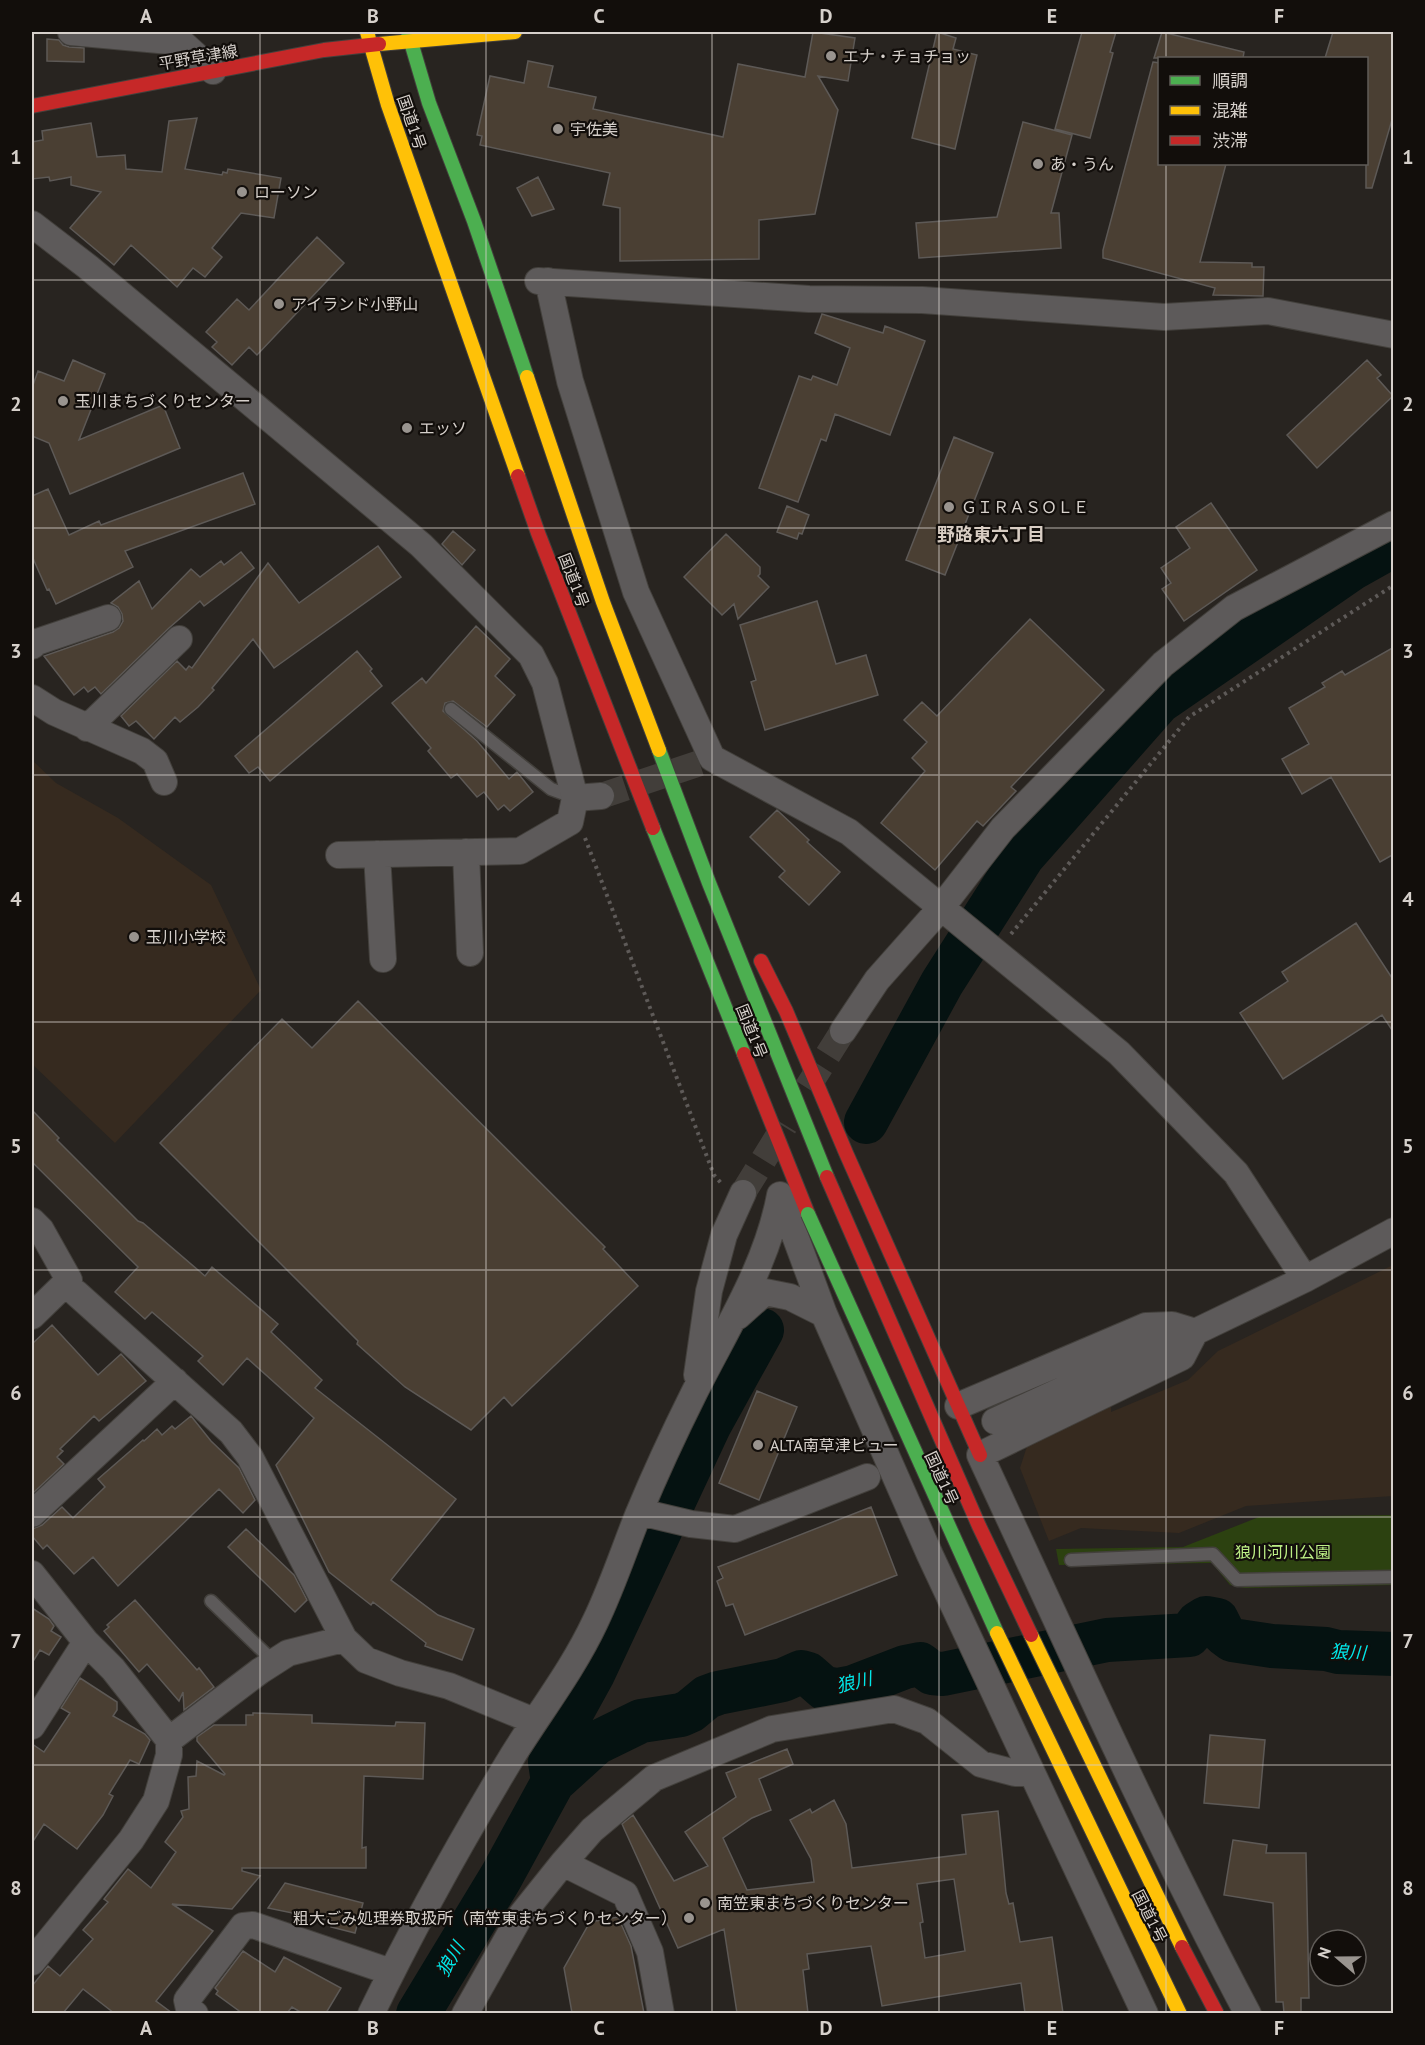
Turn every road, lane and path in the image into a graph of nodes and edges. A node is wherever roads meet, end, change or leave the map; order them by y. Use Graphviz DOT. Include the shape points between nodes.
graph roads {
  1 [pos="71,32"];
  2 [pos="515,32"];
  3 [pos="116,34"];
  4 [pos="409,36"];
  5 [pos="369,38"];
  6 [pos="213,71"];
  7 [pos="32,106"];
  8 [pos="32,224"];
  9 [pos="1394,334"];
  10 [pos="1394,524"];
  11 [pos="1394,585"];
  12 [pos="636,592"];
  13 [pos="603,602"];
  14 [pos="108,618"];
  15 [pos="179,639"];
  16 [pos="32,646"];
  17 [pos="32,698"];
  18 [pos="451,709"];
  19 [pos="87,728"];
  20 [pos="164,782"];
  21 [pos="601,796"];
  22 [pos="573,810"];
  23 [pos="466,852"];
  24 [pos="377,854"];
  25 [pos="339,855"];
  26 [pos="709,883"];
  27 [pos="727,891"];
  28 [pos="681,896"];
  29 [pos="678,930"];
  30 [pos="968,931"];
  31 [pos="757,951"];
  32 [pos="470,953"];
  33 [pos="383,959"];
  34 [pos="843,1031"];
  35 [pos="740,1199"];
  36 [pos="32,1221"];
  37 [pos="1394,1231"];
  38 [pos="1305,1280"];
  39 [pos="76,1293"];
  40 [pos="824,1314"];
  41 [pos="32,1316"];
  42 [pos="733,1320"];
  43 [pos="1195,1332"];
  44 [pos="175,1381"];
  45 [pos="694,1393"];
  46 [pos="958,1406"];
  47 [pos="995,1421"];
  48 [pos="980,1455"];
  49 [pos="867,1477"];
  50 [pos="640,1512"];
  51 [pos="32,1514"];
  52 [pos="1071,1560"];
  53 [pos="32,1574"];
  54 [pos="1394,1577"];
  55 [pos="211,1601"];
  56 [pos="344,1639"];
  57 [pos="86,1642"];
  58 [pos="274,1662"];
  59 [pos="534,1721"];
  60 [pos="32,1726"];
  61 [pos="169,1740"];
  62 [pos="1124,1764"];
  63 [pos="1030,1771"];
  64 [pos="1050,1813"];
  65 [pos="563,1863"];
  66 [pos="32,1962"];
  67 [pos="391,1972"];
  68 [pos="195,2013"];
  69 [pos="371,2013"];
  70 [pos="465,2013"];
  71 [pos="661,2013"];
  72 [pos="1145,2013"];
  73 [pos="1180,2013"];
  74 [pos="1217,2013"];
  75 [pos="1248,2013"];
  1 -- 3 [label="street"];
  2 -- 4 [label="main road, 平野草津線"];
  3 -- 6 [label="street" via="181,42"];
  4 -- 5 [label="main road, 平野草津線"];
  4 -- 13 [label="main road, 国道1号"];
  5 -- 6 [label="main road, 平野草津線"];
  5 -- 28 [label="main road, 国道1号" via="388,105 538,533"];
  6 -- 7 [label="main road, 平野草津線"];
  8 -- 22 [label="street" via="421,545 531,655 545,683"];
  9 -- 12 [label="street" via="1268,311 1164,317 543,281"];
  10 -- 30 [label="street" via="1234,608 1163,664 1003,828"];
  11 -- 30 [label="path" via="1189,717"];
  12 -- 13 [label="street"];
  12 -- 30 [label="street" via="708,760 849,832"];
  13 -- 26 [label="main road, 国道1号"];
  14 -- 16 [label="street"];
  15 -- 19 [label="street"];
  17 -- 19 [label="street"];
  18 -- 22 [label="lane"];
  19 -- 20 [label="street" via="142,751 155,761"];
  21 -- 22 [label="street"];
  22 -- 23 [label="street" via="519,851"];
  22 -- 35 [label="path" via="714,1175"];
  23 -- 24 [label="street"];
  23 -- 32 [label="street"];
  24 -- 25 [label="street"];
  24 -- 33 [label="street"];
  26 -- 27 [label="main road"];
  26 -- 74 [label="main road, 国道1号, bridge" via="827,1177 979,1526 1158,1901"];
  28 -- 29 [label="main road"];
  28 -- 73 [label="main road, 国道1号, bridge" via="808,1214 915,1457 1093,1839"];
  30 -- 34 [label="street" via="877,980"];
  30 -- 38 [label="street" via="1119,1053 1236,1173"];
  31 -- 46 [label="main road"];
  35 -- 45 [label="street" via="724,1235 710,1291"];
  36 -- 41 [label="street" via="69,1280"];
  37 -- 38 [label="street"];
  38 -- 43 [label="street"];
  39 -- 44 [label="street"];
  40 -- 42 [label="street" via="790,1297 765,1292"];
  40 -- 42 [label="street" via="778,1190 775,1224"];
  40 -- 63 [label="street"];
  42 -- 45 [label="street"];
  43 -- 46 [label="street" via="1172,1325 1146,1326"];
  43 -- 47 [label="street"];
  43 -- 48 [label="street" via="1182,1357"];
  44 -- 51 [label="street"];
  44 -- 56 [label="street" via="231,1432 250,1457"];
  45 -- 50 [label="street"];
  46 -- 48 [label="main road"];
  48 -- 62 [label="street"];
  49 -- 50 [label="street" via="735,1529"];
  50 -- 59 [label="street" via="595,1622 561,1685"];
  52 -- 54 [label="lane" via="1213,1554 1237,1580"];
  53 -- 57 [label="street"];
  55 -- 58 [label="lane"];
  56 -- 58 [label="street" via="288,1653"];
  56 -- 59 [label="street" via="366,1660 449,1686"];
  57 -- 60 [label="street"];
  57 -- 61 [label="street" via="113,1669"];
  58 -- 61 [label="street"];
  59 -- 67 [label="street"];
  61 -- 66 [label="street" via="169,1755 156,1801 131,1840"];
  62 -- 64 [label="street"];
  62 -- 75 [label="street"];
  63 -- 64 [label="street"];
  63 -- 65 [label="street" via="1016,1773 981,1764 927,1721 894,1709 772,1729 654,1778 592,1830"];
  64 -- 72 [label="street"];
  65 -- 70 [label="street" via="519,1918"];
  65 -- 71 [label="street" via="626,1894 650,1952"];
  67 -- 68 [label="street" via="253,1925 243,1926 187,2000 189,2009"];
  67 -- 69 [label="street"];
}
